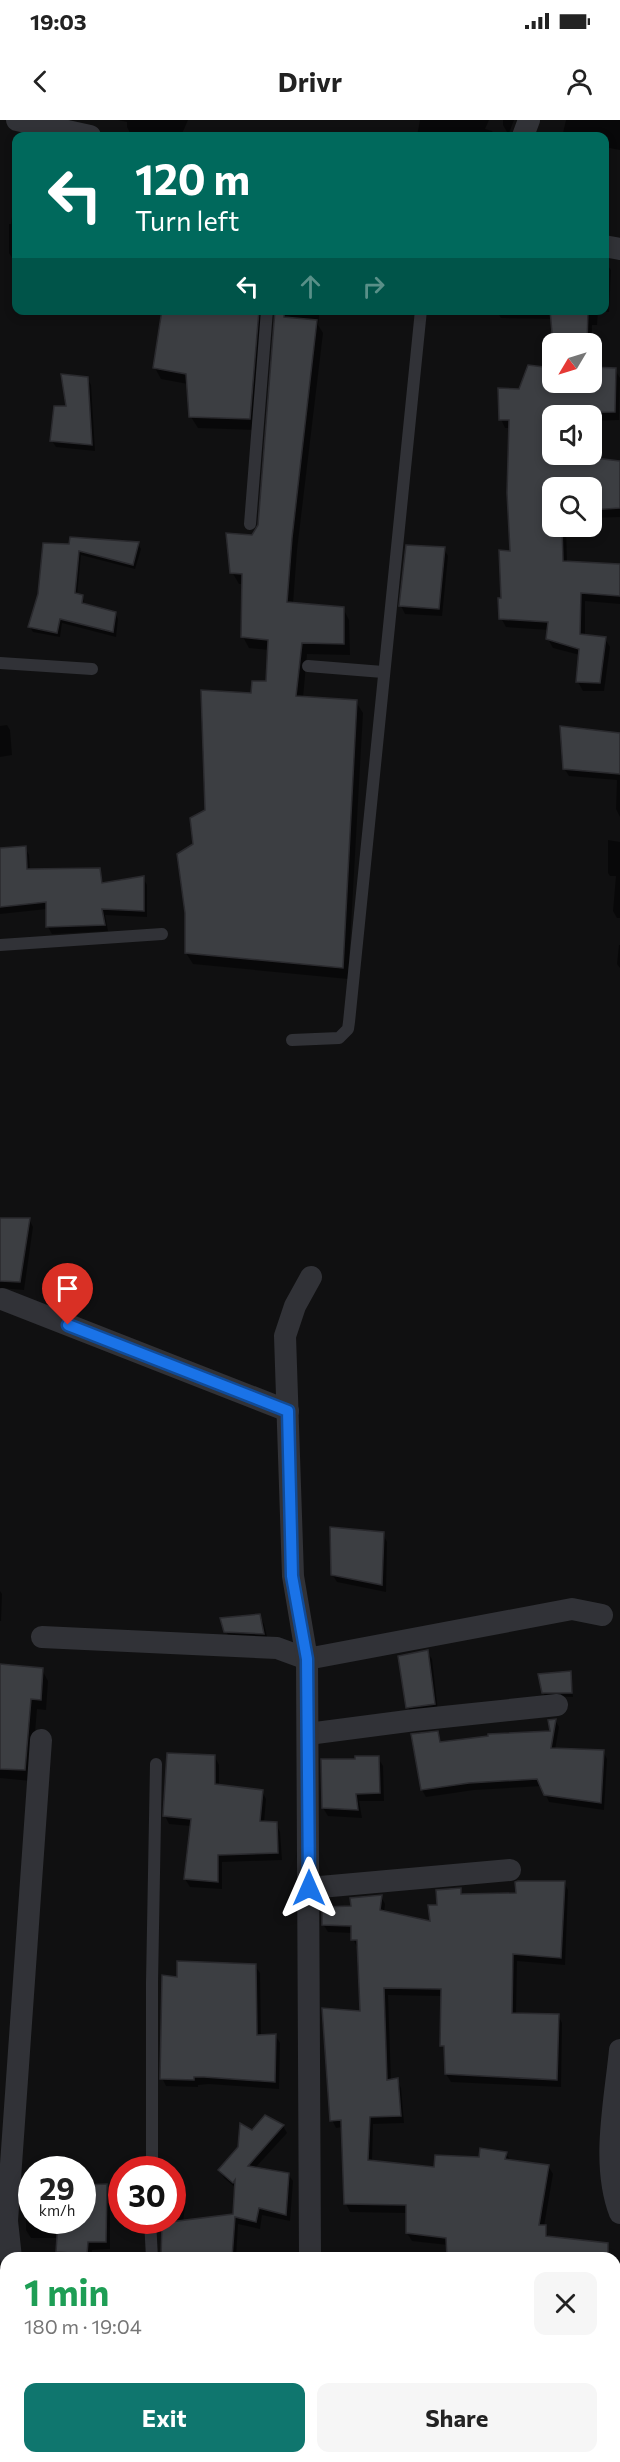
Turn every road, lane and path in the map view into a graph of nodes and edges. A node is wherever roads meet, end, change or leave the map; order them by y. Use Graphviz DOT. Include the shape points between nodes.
graph roads {
  1 [pos="30,121"];
  2 [pos="74,132"];
  3 [pos="267,315"];
  4 [pos="420,315"];
  5 [pos="250,524"];
  6 [pos="0,663"];
  7 [pos="308,666"];
  8 [pos="92,669"];
  9 [pos="383,672"];
  10 [pos="162,934"];
  11 [pos="0,945"];
  12 [pos="292,1040"];
  13 [pos="311,1277"];
  14 [pos="2,1299"];
  15 [pos="288,1411"];
  16 [pos="602,1615"];
  17 [pos="42,1638"];
  18 [pos="307,1659"];
  19 [pos="557,1705"];
  20 [pos="308,1734"];
  21 [pos="41,1740"];
  22 [pos="156,1764"];
  23 [pos="510,1870"];
  24 [pos="309,1888"];
  25 [pos="620,2050"];
  26 [pos="152,2156"];
  27 [pos="620,2213"];
  28 [pos="151,2234"];
  29 [pos="10,2252"];
  30 [pos="153,2252"];
  31 [pos="310,2252"];
  1 -- 2 [label="street"];
  3 -- 5 [label="lane"];
  4 -- 9 [label="lane"];
  6 -- 8 [label="lane"];
  7 -- 9 [label="lane"];
  9 -- 12 [label="lane" via="348,1029 339,1038"];
  10 -- 11 [label="lane"];
  13 -- 15 [label="street" via="285,1336"];
  14 -- 15 [label="street"];
  15 -- 18 [label="street" via="292,1576"];
  16 -- 18 [label="street" via="572,1609"];
  17 -- 18 [label="street" via="277,1648"];
  18 -- 20 [label="street"];
  19 -- 20 [label="street"];
  20 -- 24 [label="street"];
  21 -- 29 [label="street" via="7,2221"];
  22 -- 26 [label="lane"];
  23 -- 24 [label="street"];
  24 -- 31 [label="street"];
  25 -- 27 [label="street" via="610,2165 613,2195"];
  28 -- 30 [label="lane"];
}
